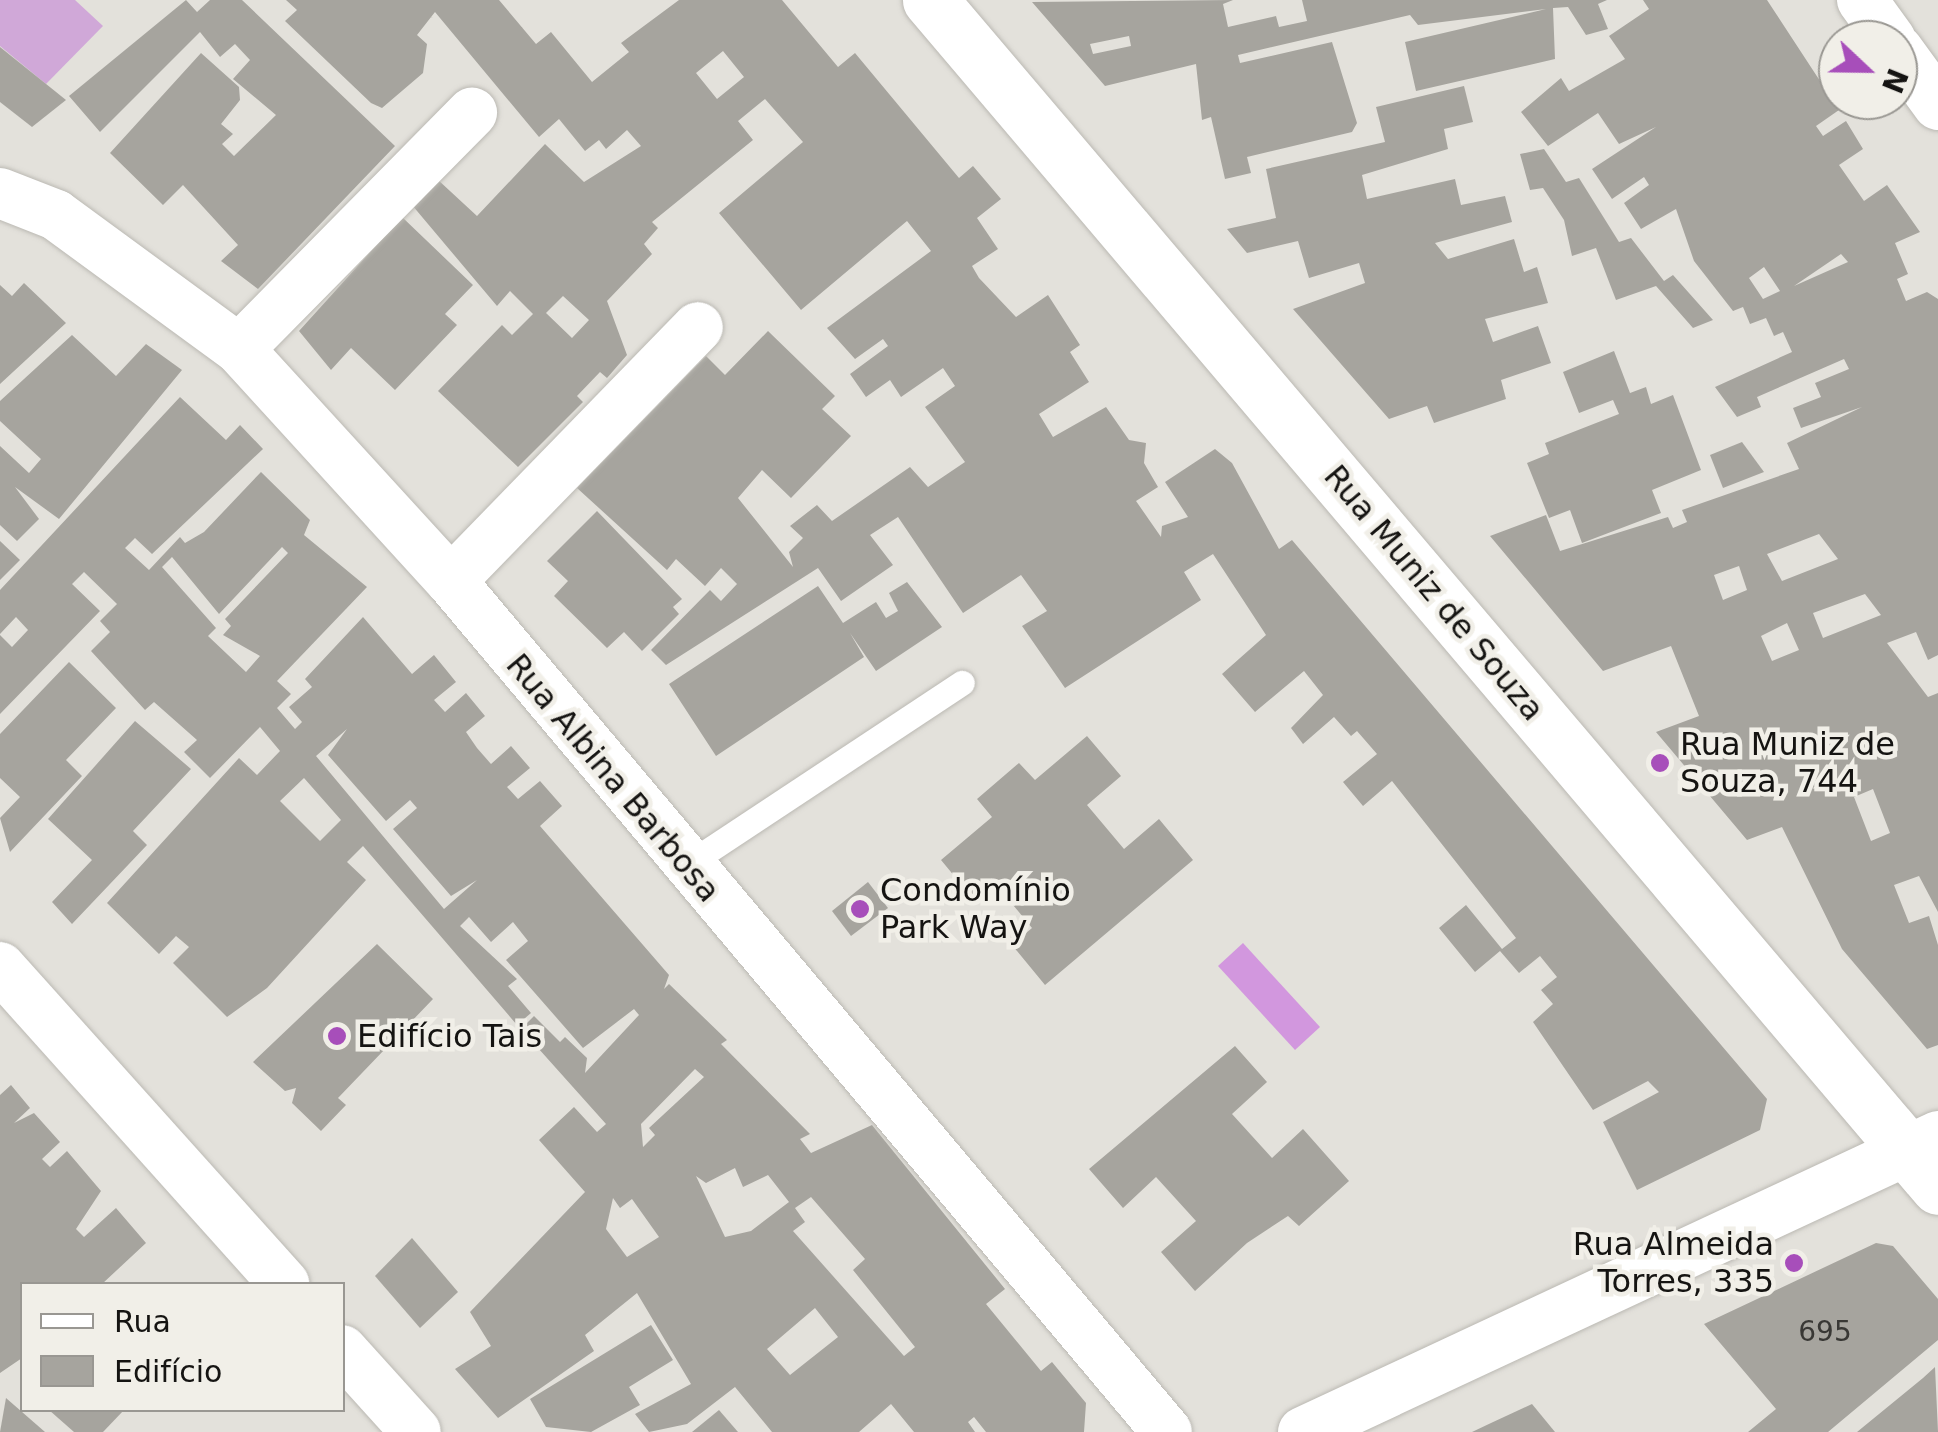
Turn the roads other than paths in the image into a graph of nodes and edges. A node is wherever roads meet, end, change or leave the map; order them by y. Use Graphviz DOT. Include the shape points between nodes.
graph roads {
  1 [pos="930,0"];
  2 [pos="1918,78"];
  3 [pos="1938,106"];
  4 [pos="472,113"];
  5 [pos="0,193"];
  6 [pos="698,327"];
  7 [pos="239,349"];
  8 [pos="450,582"];
  9 [pos="962,683"];
  10 [pos="685,866"];
  11 [pos="0,967"];
  12 [pos="1927,1158"];
  13 [pos="282,1282"];
  14 [pos="345,1353"];
  15 [pos="416,1432"];
  16 [pos="1167,1432"];
  17 [pos="1303,1432"];
  1 -- 12 [label="street, Rua Muniz de Souza"];
  2 -- 3 [label="street"];
  4 -- 7 [label="street"];
  5 -- 7 [label="street, Rua Albina Barbosa" via="56,215"];
  6 -- 8 [label="street"];
  7 -- 8 [label="street, Rua Albina Barbosa"];
  8 -- 10 [label="street, Rua Albina Barbosa"];
  9 -- 10 [label="lane"];
  10 -- 16 [label="street, Rua Albina Barbosa"];
  11 -- 13 [label="street"];
  12 -- 17 [label="street"];
  14 -- 15 [label="street"];
}
